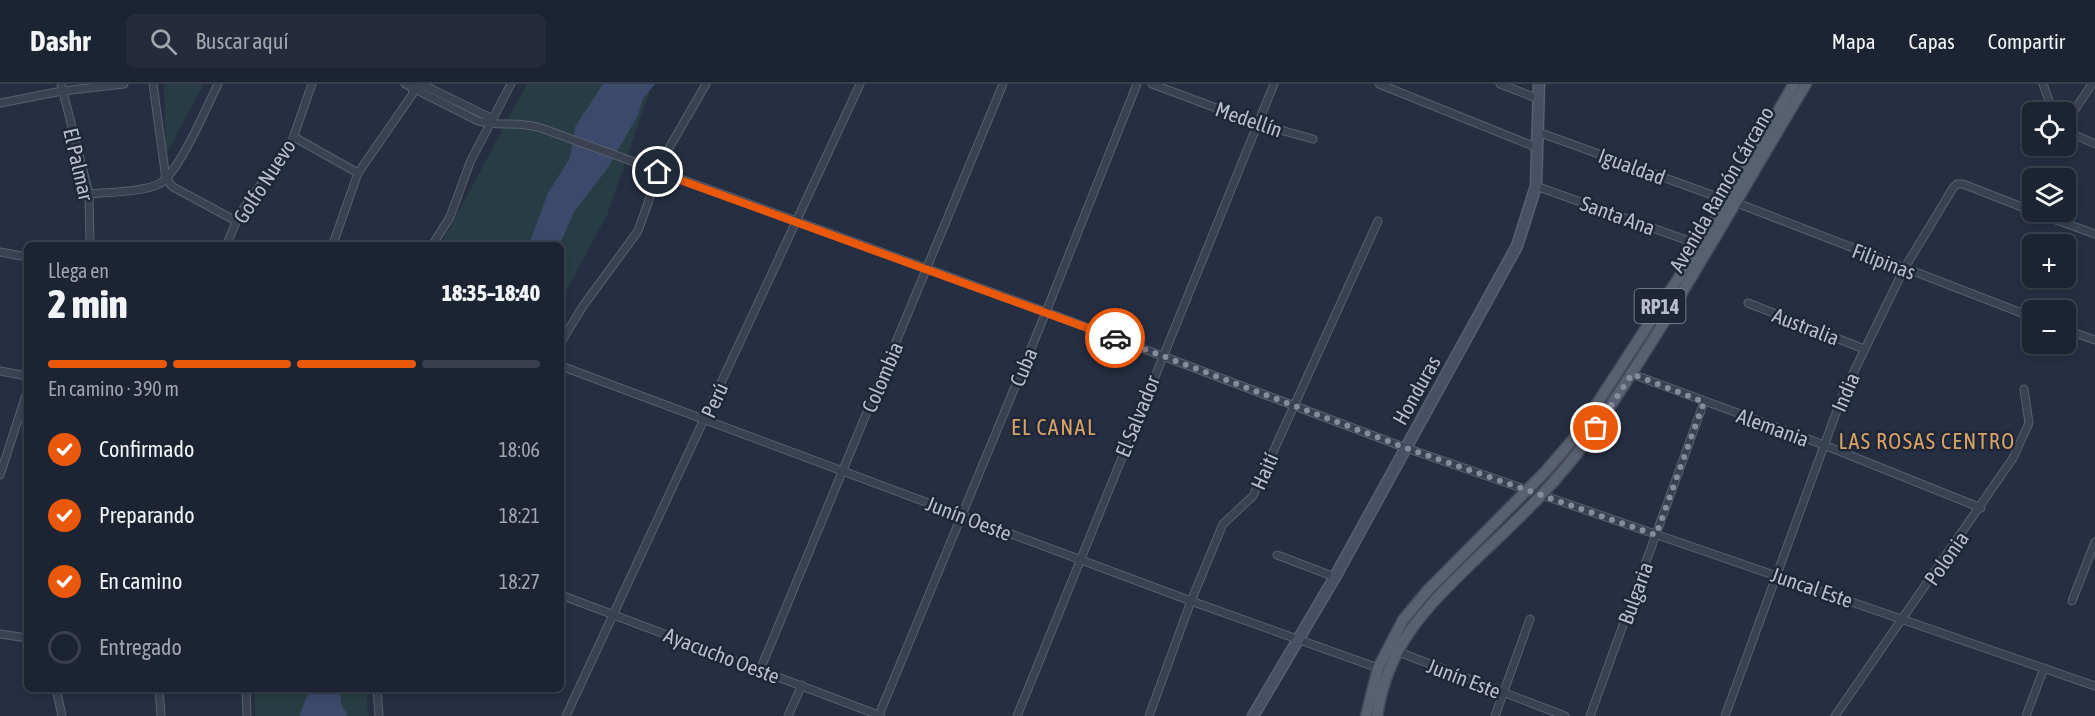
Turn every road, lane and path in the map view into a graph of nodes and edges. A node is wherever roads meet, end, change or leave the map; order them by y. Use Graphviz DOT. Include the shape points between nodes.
graph roads {
  1 [pos="124,84"];
  2 [pos="153,84"];
  3 [pos="218,84"];
  4 [pos="312,84"];
  5 [pos="405,84"];
  6 [pos="511,84"];
  7 [pos="706,84"];
  8 [pos="861,84"];
  9 [pos="1003,84"];
  10 [pos="1137,84"];
  11 [pos="1152,84"];
  12 [pos="1274,84"];
  13 [pos="1379,84"];
  14 [pos="1500,84"];
  15 [pos="1539,84"];
  16 [pos="1794,84"];
  17 [pos="1806,84"];
  18 [pos="2043,84"];
  19 [pos="2092,84"];
  20 [pos="417,86"];
  21 [pos="61,88"];
  22 [pos="1539,99"];
  23 [pos="2049,102"];
  24 [pos="0,103"];
  25 [pos="2076,108"];
  26 [pos="490,121"];
  27 [pos="1259,124"];
  28 [pos="1538,132"];
  29 [pos="2076,135"];
  30 [pos="294,137"];
  31 [pos="1313,139"];
  32 [pos="2095,144"];
  33 [pos="1538,148"];
  34 [pos="658,172"];
  35 [pos="358,173"];
  36 [pos="166,179"];
  37 [pos="1536,186"];
  38 [pos="89,194"];
  39 [pos="1731,201"];
  40 [pos="2022,207"];
  41 [pos="236,221"];
  42 [pos="1378,221"];
  43 [pos="2063,222"];
  44 [pos="797,224"];
  45 [pos="2095,234"];
  46 [pos="90,242"];
  47 [pos="228,242"];
  48 [pos="334,242"];
  49 [pos="434,242"];
  50 [pos="1700,244"];
  51 [pos="0,252"];
  52 [pos="24,256"];
  53 [pos="928,269"];
  54 [pos="1904,269"];
  55 [pos="1748,303"];
  56 [pos="1046,312"];
  57 [pos="2022,313"];
  58 [pos="2076,333"];
  59 [pos="564,337"];
  60 [pos="2095,340"];
  61 [pos="1864,349"];
  62 [pos="1162,355"];
  63 [pos="564,367"];
  64 [pos="0,371"];
  65 [pos="1632,374"];
  66 [pos="24,375"];
  67 [pos="2024,389"];
  68 [pos="24,401"];
  69 [pos="1704,402"];
  70 [pos="1294,405"];
  71 [pos="705,420"];
  72 [pos="1575,436"];
  73 [pos="1824,445"];
  74 [pos="1406,448"];
  75 [pos="843,470"];
  76 [pos="0,475"];
  77 [pos="1527,491"];
  78 [pos="1539,495"];
  79 [pos="1981,508"];
  80 [pos="961,515"];
  81 [pos="1656,535"];
  82 [pos="2095,542"];
  83 [pos="1488,548"];
  84 [pos="1276,555"];
  85 [pos="1079,559"];
  86 [pos="1776,574"];
  87 [pos="1335,577"];
  88 [pos="564,596"];
  89 [pos="1191,601"];
  90 [pos="2072,601"];
  91 [pos="614,615"];
  92 [pos="1530,619"];
  93 [pos="1903,619"];
  94 [pos="0,634"];
  95 [pos="24,638"];
  96 [pos="1299,640"];
  97 [pos="1396,651"];
  98 [pos="1378,668"];
  99 [pos="2044,669"];
  100 [pos="760,670"];
  101 [pos="802,685"];
  102 [pos="2095,686"];
  103 [pos="57,692"];
  104 [pos="159,692"];
  105 [pos="246,692"];
  106 [pos="377,692"];
  107 [pos="1503,693"];
  108 [pos="880,715"];
  109 [pos="62,716"];
  110 [pos="161,716"];
  111 [pos="247,716"];
  112 [pos="379,716"];
  113 [pos="566,716"];
  114 [pos="788,716"];
  115 [pos="1017,716"];
  116 [pos="1149,716"];
  117 [pos="1253,716"];
  118 [pos="1366,716"];
  119 [pos="1377,716"];
  120 [pos="1495,716"];
  121 [pos="1565,716"];
  122 [pos="1590,716"];
  123 [pos="1725,716"];
  124 [pos="1835,716"];
  125 [pos="2026,716"];
  1 -- 21 [label="street"];
  2 -- 36 [label="street"];
  3 -- 36 [label="street" via="176,167"];
  4 -- 30 [label="street, Golfo Nuevo"];
  5 -- 20 [label="street"];
  6 -- 26 [label="street"];
  7 -- 34 [label="street"];
  8 -- 44 [label="street, Perú"];
  9 -- 53 [label="street, Colombia"];
  10 -- 56 [label="street, Cuba"];
  11 -- 27 [label="street, Medellín"];
  12 -- 27 [label="street, El Salvador"];
  13 -- 33 [label="street"];
  14 -- 22 [label="street"];
  15 -- 22 [label="main road, Honduras"];
  16 -- 39 [label="main road, RP14"];
  17 -- 39 [label="main road, Avenida Ramón Cárcano / RP14"];
  18 -- 23 [label="street"];
  19 -- 25 [label="street"];
  20 -- 26 [label="street"];
  20 -- 35 [label="street"];
  21 -- 24 [label="street"];
  21 -- 38 [label="street, El Palmar"];
  22 -- 28 [label="main road, Honduras"];
  26 -- 34 [label="street, Juncal Este" via="541,128"];
  26 -- 49 [label="street" via="450,217"];
  27 -- 31 [label="street, Medellín"];
  27 -- 62 [label="street, El Salvador"];
  28 -- 33 [label="main road, Honduras"];
  28 -- 39 [label="street, Igualdad"];
  29 -- 32 [label="street"];
  30 -- 35 [label="street"];
  30 -- 41 [label="street, Golfo Nuevo"];
  33 -- 37 [label="main road, Honduras"];
  34 -- 44 [label="street, Juncal Este"];
  34 -- 59 [label="street" via="638,231"];
  35 -- 48 [label="street"];
  36 -- 38 [label="street" via="155,186"];
  36 -- 41 [label="street" via="173,187"];
  37 -- 50 [label="street, Santa Ana"];
  37 -- 74 [label="main road, Honduras" via="1525,226 1508,264"];
  38 -- 46 [label="street, El Palmar"];
  39 -- 50 [label="main road, RP14"];
  39 -- 54 [label="street, Filipinas"];
  39 -- 65 [label="main road, Avenida Ramón Cárcano / RP14"];
  40 -- 54 [label="street, India" via="1957,184"];
  41 -- 47 [label="street, Golfo Nuevo"];
  42 -- 70 [label="street, Haití"];
  43 -- 45 [label="street"];
  44 -- 53 [label="street, Juncal Este"];
  44 -- 71 [label="street, Perú"];
  50 -- 72 [label="main road, Avenida Ramón Cárcano / RP14"];
  51 -- 52 [label="street"];
  53 -- 56 [label="street, Juncal Este"];
  53 -- 75 [label="street, Colombia"];
  54 -- 57 [label="street, Filipinas"];
  54 -- 61 [label="street, India"];
  55 -- 61 [label="street, Australia"];
  56 -- 62 [label="street, Juncal Este"];
  56 -- 80 [label="street, Cuba"];
  58 -- 60 [label="street"];
  61 -- 73 [label="street, India"];
  62 -- 70 [label="street, Juncal Este"];
  62 -- 85 [label="street, El Salvador"];
  63 -- 71 [label="street, Junín Oeste"];
  64 -- 66 [label="street"];
  65 -- 69 [label="street, Alemania"];
  65 -- 78 [label="main road, Avenida Ramón Cárcano / RP14" via="1586,442"];
  67 -- 79 [label="street, Polonia" via="2029,423 2013,458"];
  68 -- 76 [label="street"];
  69 -- 73 [label="street, Alemania"];
  69 -- 81 [label="street, Bulgaria"];
  70 -- 74 [label="street, Juncal Este"];
  70 -- 89 [label="street, Haití" via="1253,496 1223,524"];
  71 -- 75 [label="street, Junín Oeste"];
  71 -- 91 [label="street, Perú"];
  72 -- 77 [label="main road, Avenida Ramón Cárcano / RP14"];
  72 -- 78 [label="main road" via="1569,452 1536,489"];
  73 -- 79 [label="street, Alemania"];
  73 -- 86 [label="street, India"];
  74 -- 77 [label="street, Juncal Este"];
  74 -- 87 [label="main road, Honduras"];
  75 -- 80 [label="street, Junín Oeste"];
  75 -- 100 [label="street, Colombia"];
  77 -- 78 [label="street, Juncal Este"];
  77 -- 83 [label="main road" via="1528,498 1496,532"];
  77 -- 98 [label="main road, Avenida Ramón Cárcano / RP14" via="1416,605 1392,638"];
  78 -- 81 [label="street, Juncal Este"];
  78 -- 83 [label="main road, Avenida Ramón Cárcano / RP14"];
  79 -- 93 [label="street, Polonia"];
  80 -- 85 [label="street, Junín Oeste"];
  80 -- 108 [label="street, Cuba"];
  81 -- 86 [label="street, Juncal Este"];
  81 -- 122 [label="street, Bulgaria"];
  82 -- 90 [label="street"];
  83 -- 97 [label="main road, Avenida Ramón Cárcano / RP14" via="1425,609"];
  84 -- 87 [label="street"];
  85 -- 89 [label="street, Junín Oeste"];
  85 -- 115 [label="street, El Salvador"];
  86 -- 93 [label="street, Juncal Este"];
  86 -- 123 [label="street, India"];
  87 -- 96 [label="main road, Honduras"];
  88 -- 91 [label="street, Ayacucho Oeste"];
  89 -- 96 [label="street, Junín Oeste"];
  89 -- 116 [label="street, Haití"];
  91 -- 100 [label="street, Ayacucho Oeste"];
  91 -- 113 [label="street, Perú"];
  92 -- 107 [label="street"];
  93 -- 99 [label="street, Juncal Este"];
  93 -- 124 [label="street, Polonia"];
  94 -- 95 [label="street"];
  96 -- 98 [label="street, Junín Oeste"];
  96 -- 117 [label="main road, Honduras"];
  97 -- 107 [label="street, Junín Este"];
  97 -- 119 [label="main road, Avenida Ramón Cárcano / RP14"];
  98 -- 118 [label="main road, Avenida Ramón Cárcano / RP14"];
  99 -- 102 [label="street, Juncal Este"];
  99 -- 125 [label="street"];
  100 -- 101 [label="street, Ayacucho Oeste"];
  101 -- 108 [label="street, Ayacucho Oeste"];
  101 -- 114 [label="street"];
  103 -- 109 [label="street"];
  104 -- 110 [label="street"];
  105 -- 111 [label="street"];
  106 -- 112 [label="street"];
  107 -- 120 [label="street"];
  107 -- 121 [label="street, Junín Este"];
}
